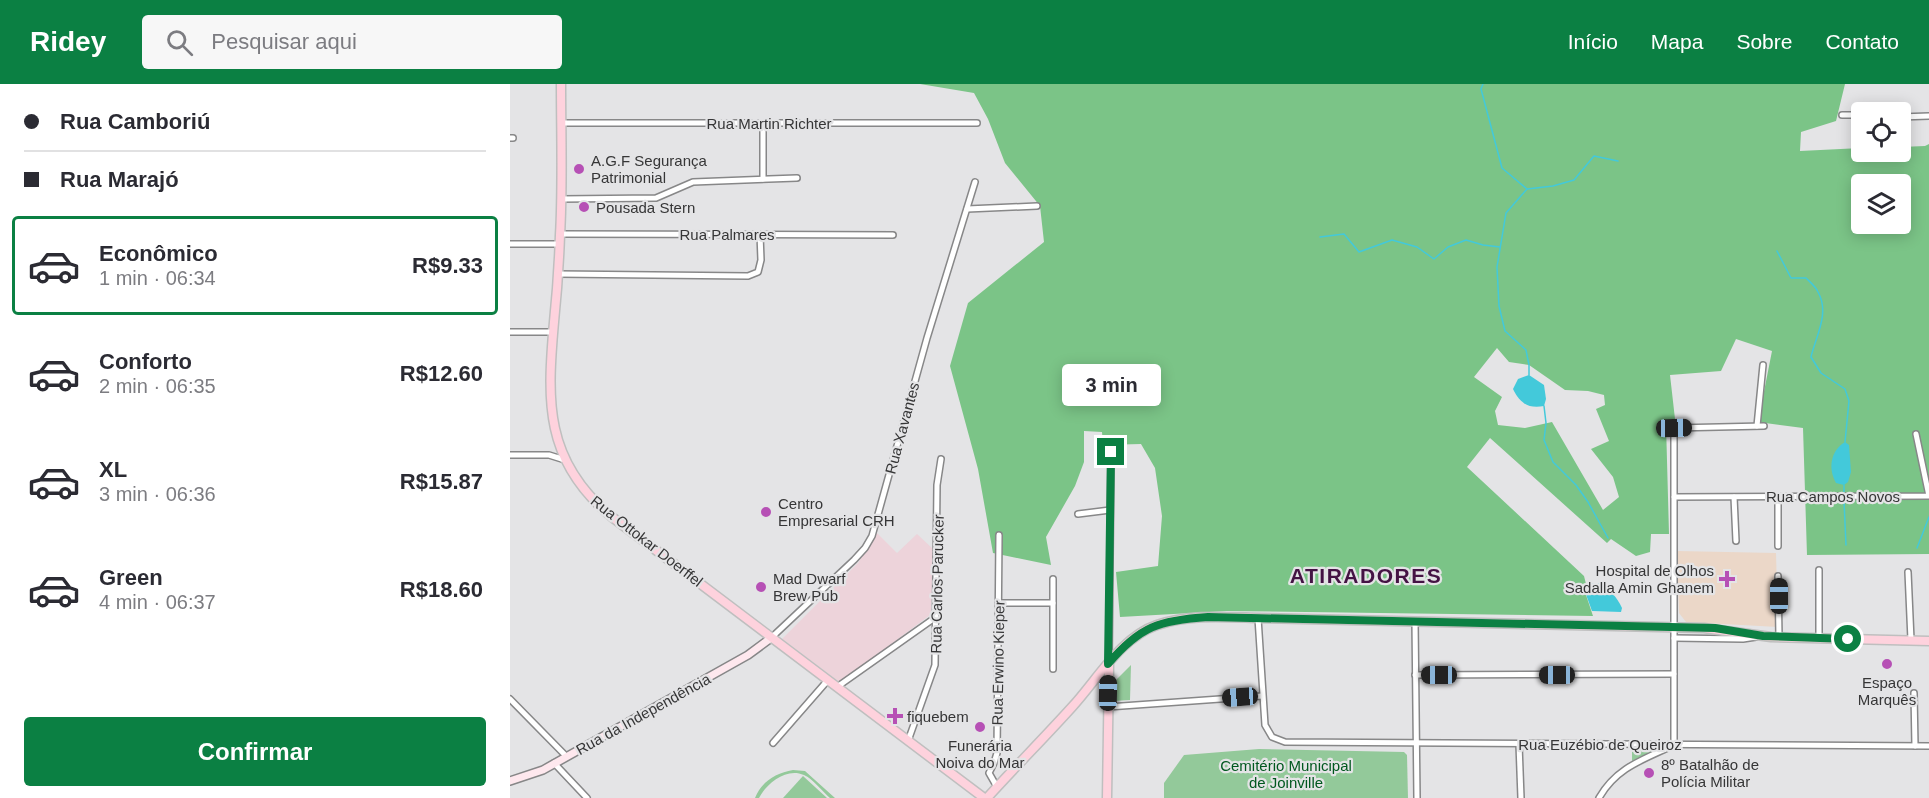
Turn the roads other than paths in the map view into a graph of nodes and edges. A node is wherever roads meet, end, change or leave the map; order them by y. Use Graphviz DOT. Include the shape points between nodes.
graph roads {
  1 [pos="561,84"];
  2 [pos="1842,115"];
  3 [pos="1851,115"];
  4 [pos="1929,116"];
  5 [pos="1911,117"];
  6 [pos="561,123"];
  7 [pos="763,123"];
  8 [pos="977,123"];
  9 [pos="797,178"];
  10 [pos="763,179"];
  11 [pos="975,182"];
  12 [pos="562,199"];
  13 [pos="1037,206"];
  14 [pos="967,209"];
  15 [pos="560,234"];
  16 [pos="760,234"];
  17 [pos="893,235"];
  18 [pos="510,244"];
  19 [pos="560,244"];
  20 [pos="558,274"];
  21 [pos="510,332"];
  22 [pos="553,332"];
  23 [pos="1763,365"];
  24 [pos="1757,426"];
  25 [pos="1764,426"];
  26 [pos="1916,434"];
  27 [pos="560,447"];
  28 [pos="1111,452"];
  29 [pos="510,455"];
  30 [pos="549,455"];
  31 [pos="565,459"];
  32 [pos="941,459"];
  33 [pos="1674,497"];
  34 [pos="1734,497"];
  35 [pos="1778,497"];
  36 [pos="1110,510"];
  37 [pos="1078,514"];
  38 [pos="999,535"];
  39 [pos="1737,541"];
  40 [pos="1778,546"];
  41 [pos="1819,570"];
  42 [pos="1908,572"];
  43 [pos="1778,576"];
  44 [pos="1053,579"];
  45 [pos="998,603"];
  46 [pos="1053,603"];
  47 [pos="936,617"];
  48 [pos="1258,618"];
  49 [pos="1415,621"];
  50 [pos="1674,627"];
  51 [pos="1763,636"];
  52 [pos="1779,637"];
  53 [pos="771,638"];
  54 [pos="1674,638"];
  55 [pos="1819,638"];
  56 [pos="1911,640"];
  57 [pos="1929,641"];
  58 [pos="1108,664"];
  59 [pos="1053,669"];
  60 [pos="1674,674"];
  61 [pos="1415,675"];
  62 [pos="828,680"];
  63 [pos="837,687"];
  64 [pos="1090,688"];
  65 [pos="1108,693"];
  66 [pos="1914,693"];
  67 [pos="1262,696"];
  68 [pos="510,699"];
  69 [pos="1108,707"];
  70 [pos="908,741"];
  71 [pos="773,743"];
  72 [pos="1416,743"];
  73 [pos="1519,744"];
  74 [pos="1674,745"];
  75 [pos="1915,746"];
  76 [pos="1929,746"];
  77 [pos="566,756"];
  78 [pos="554,763"];
  79 [pos="510,781"];
  80 [pos="997,787"];
  81 [pos="971,788"];
  82 [pos="587,798"];
  83 [pos="985,798"];
  84 [pos="1107,798"];
  85 [pos="1417,798"];
  86 [pos="1521,798"];
  87 [pos="1599,798"];
  1 -- 6 [label="main road, Rua Ottokar Doerffel"];
  2 -- 3 [label="street"];
  4 -- 5 [label="street"];
  6 -- 7 [label="street, Rua Martin Richter"];
  6 -- 12 [label="main road, Rua Ottokar Doerffel"];
  7 -- 8 [label="street, Rua Martin Richter"];
  7 -- 10 [label="street"];
  9 -- 10 [label="street"];
  10 -- 12 [label="street" via="693,182 656,198"];
  11 -- 14 [label="street, Rua Xavantes"];
  12 -- 15 [label="main road, Rua Ottokar Doerffel"];
  13 -- 14 [label="street"];
  14 -- 53 [label="street, Rua Xavantes" via="872,536 854,560"];
  15 -- 16 [label="street, Rua Palmares"];
  15 -- 19 [label="main road, Rua Ottokar Doerffel"];
  16 -- 17 [label="street, Rua Palmares"];
  16 -- 20 [label="street" via="758,272 748,276"];
  18 -- 19 [label="street"];
  19 -- 20 [label="main road, Rua Ottokar Doerffel"];
  20 -- 22 [label="main road, Rua Ottokar Doerffel"];
  21 -- 22 [label="street"];
  22 -- 27 [label="main road, Rua Ottokar Doerffel" via="549,395"];
  23 -- 24 [label="street"];
  24 -- 25 [label="street"];
  24 -- 33 [label="street" via="1674,428"];
  26 -- 35 [label="street, Rua Campos Novos" via="1929,496"];
  27 -- 30 [label="street"];
  27 -- 31 [label="main road, Rua Ottokar Doerffel"];
  28 -- 36 [label="street"];
  29 -- 30 [label="street"];
  30 -- 31 [label="street"];
  31 -- 53 [label="main road, Rua Ottokar Doerffel" via="585,491 606,512"];
  32 -- 47 [label="street, Rua Carlos Parucker" via="937,485"];
  33 -- 34 [label="street, Rua Campos Novos"];
  33 -- 50 [label="street"];
  34 -- 35 [label="street, Rua Campos Novos"];
  34 -- 39 [label="street"];
  35 -- 40 [label="street"];
  36 -- 37 [label="street"];
  36 -- 58 [label="street"];
  38 -- 45 [label="street, Rua Erwino Kieper"];
  41 -- 55 [label="street"];
  42 -- 56 [label="street"];
  43 -- 52 [label="street"];
  44 -- 46 [label="street"];
  45 -- 46 [label="street"];
  45 -- 80 [label="street, Rua Erwino Kieper" via="997,753 989,773"];
  46 -- 59 [label="street"];
  47 -- 63 [label="street"];
  47 -- 70 [label="street, Rua Carlos Parucker" via="934,672"];
  48 -- 49 [label="main road"];
  48 -- 58 [label="main road" via="1197,618 1157,625 1133,637"];
  48 -- 67 [label="street"];
  49 -- 50 [label="main road"];
  49 -- 61 [label="street"];
  50 -- 51 [label="main road" via="1724,629"];
  50 -- 54 [label="street"];
  51 -- 52 [label="main road"];
  51 -- 54 [label="street"];
  52 -- 55 [label="main road"];
  53 -- 62 [label="main road, Rua Ottokar Doerffel"];
  53 -- 77 [label="street, Rua da Independência" via="748,655"];
  54 -- 60 [label="street"];
  55 -- 56 [label="main road"];
  56 -- 57 [label="main road"];
  58 -- 64 [label="main road"];
  58 -- 65 [label="main road"];
  60 -- 61 [label="street"];
  60 -- 74 [label="street"];
  61 -- 72 [label="street"];
  62 -- 63 [label="main road, Rua Ottokar Doerffel"];
  62 -- 71 [label="street"];
  63 -- 70 [label="main road, Rua Ottokar Doerffel"];
  64 -- 65 [label="main road" via="1100,685"];
  64 -- 80 [label="main road"];
  65 -- 69 [label="main road"];
  66 -- 75 [label="street"];
  67 -- 69 [label="street"];
  67 -- 72 [label="street, Rua Euzébio de Queiroz" via="1265,724 1272,737 1293,743"];
  68 -- 77 [label="street"];
  69 -- 84 [label="main road"];
  70 -- 81 [label="main road, Rua Ottokar Doerffel"];
  72 -- 73 [label="street, Rua Euzébio de Queiroz"];
  72 -- 85 [label="street"];
  73 -- 74 [label="street, Rua Euzébio de Queiroz"];
  73 -- 86 [label="street"];
  74 -- 75 [label="street, Rua Euzébio de Queiroz"];
  74 -- 87 [label="street" via="1622,770"];
  75 -- 76 [label="street, Rua Euzébio de Queiroz"];
  77 -- 78 [label="street, Rua da Independência"];
  78 -- 79 [label="street, Rua da Independência"];
  78 -- 82 [label="street"];
  80 -- 81 [label="main road"];
  80 -- 83 [label="main road"];
  81 -- 83 [label="main road, Rua Ottokar Doerffel"];
}
